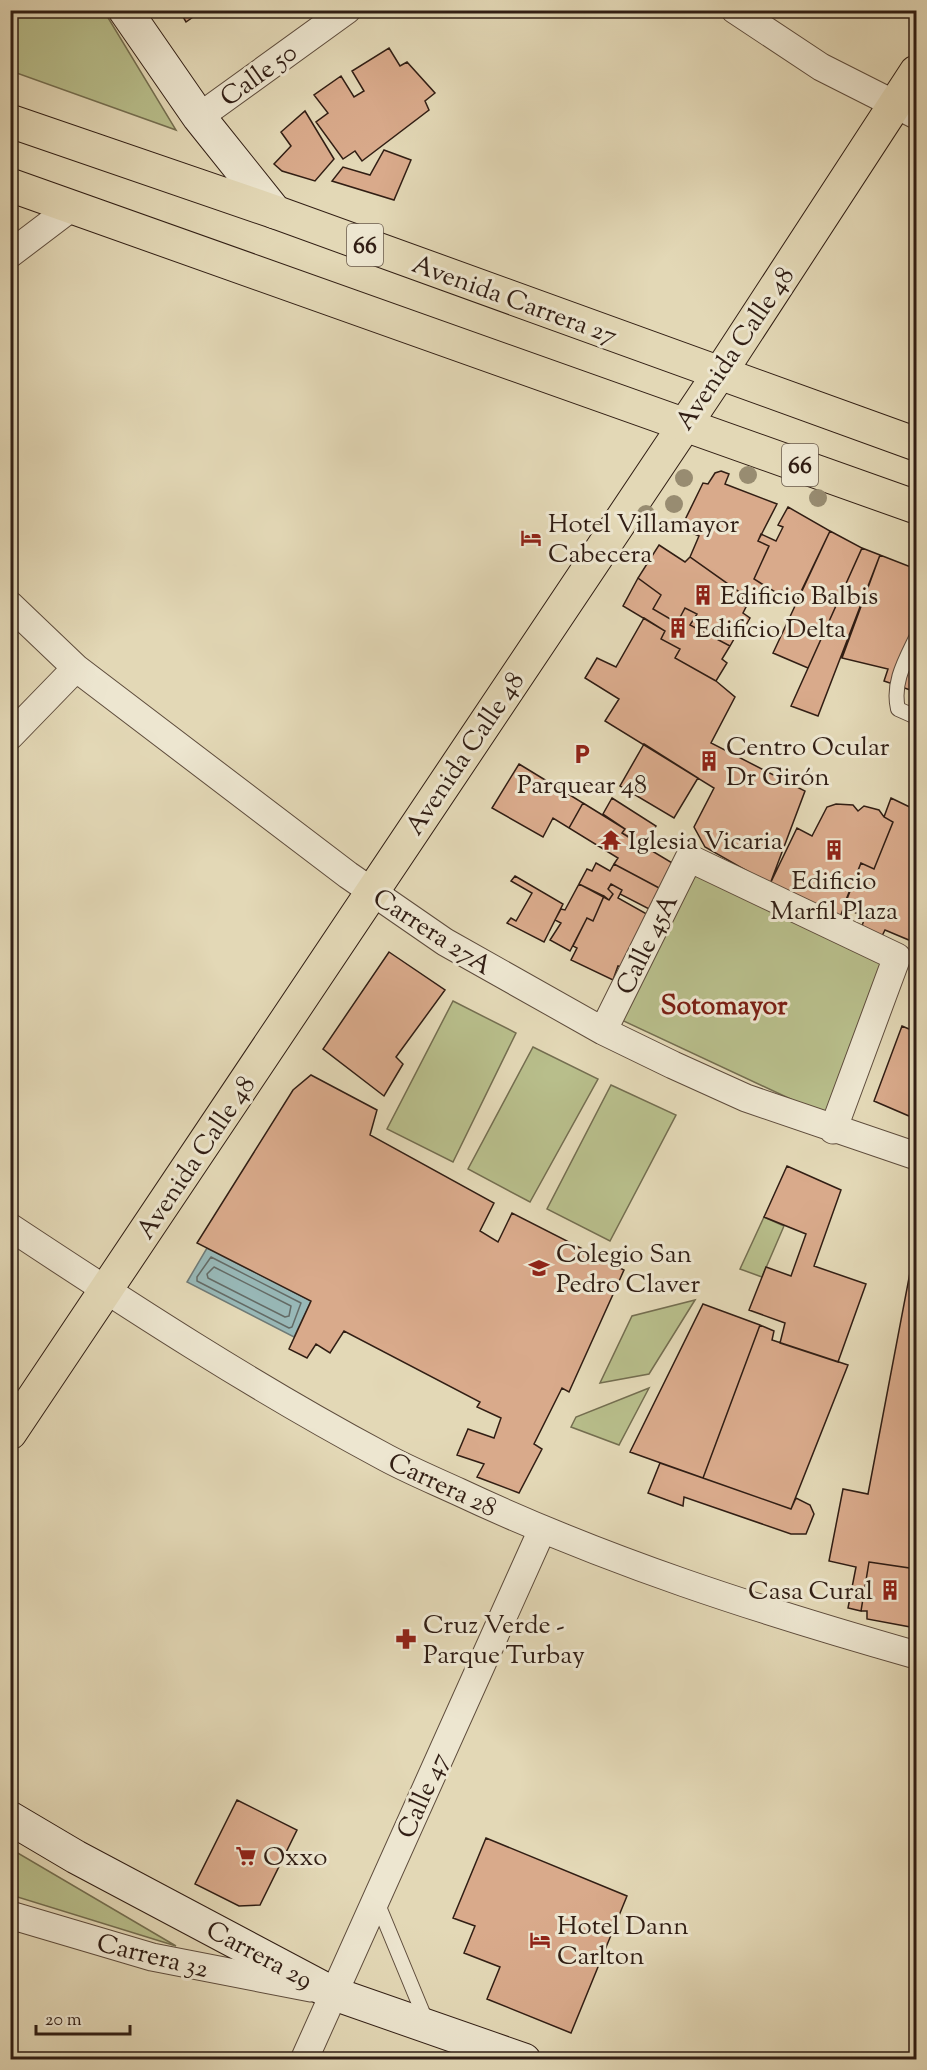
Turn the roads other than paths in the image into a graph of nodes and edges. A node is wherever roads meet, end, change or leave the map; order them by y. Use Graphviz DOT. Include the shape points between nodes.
graph roads {
  1 [pos="125,10"];
  2 [pos="347,10"];
  3 [pos="735,10"];
  4 [pos="916,72"];
  5 [pos="905,110"];
  6 [pos="199,117"];
  7 [pos="10,121"];
  8 [pos="10,185"];
  9 [pos="72,207"];
  10 [pos="275,212"];
  11 [pos="10,254"];
  12 [pos="718,373"];
  13 [pos="683,424"];
  14 [pos="916,444"];
  15 [pos="916,507"];
  16 [pos="10,605"];
  17 [pos="916,638"];
  18 [pos="76,669"];
  19 [pos="916,717"];
  20 [pos="10,736"];
  21 [pos="372,892"];
  22 [pos="603,1031"];
  23 [pos="833,1130"];
  24 [pos="916,1156"];
  25 [pos="10,1227"];
  26 [pos="106,1290"];
  27 [pos="10,1433"];
  28 [pos="542,1530"];
  29 [pos="916,1655"];
  30 [pos="10,1818"];
  31 [pos="375,1898"];
  32 [pos="10,1915"];
  33 [pos="332,1993"];
  34 [pos="429,2027"];
  35 [pos="304,2060"];
  36 [pos="524,2060"];
  1 -- 6 [label="street, Calle 50"];
  2 -- 6 [label="street, Calle 50"];
  3 -- 5 [label="street" via="821,67"];
  4 -- 5 [label="main road, Avenida Calle 48"];
  5 -- 12 [label="main road, Avenida Calle 48"];
  6 -- 10 [label="street, Calle 50"];
  7 -- 10 [label="main road, Avenida Carrera 27 / 66"];
  8 -- 9 [label="main road, 66"];
  9 -- 11 [label="street"];
  9 -- 13 [label="main road, 66"];
  10 -- 12 [label="main road, Avenida Carrera 27 / 66"];
  12 -- 13 [label="main road, Avenida Calle 48"];
  12 -- 14 [label="main road, Avenida Carrera 27 / 66"];
  13 -- 15 [label="main road, 66"];
  13 -- 21 [label="main road, Avenida Calle 48"];
  16 -- 18 [label="street, Carrera 27A"];
  17 -- 19 [label="lane" via="899,674 895,696 898,709"];
  18 -- 20 [label="street"];
  18 -- 21 [label="street, Carrera 27A"];
  21 -- 22 [label="street, Carrera 27A" via="445,942"];
  21 -- 26 [label="main road, Avenida Calle 48"];
  22 -- 23 [label="street, Carrera 27A" via="746,1098"];
  22 -- 23 [label="street, Calle 45A" via="689,858 897,957"];
  23 -- 24 [label="street, Carrera 27A"];
  25 -- 26 [label="street, Carrera 28"];
  26 -- 27 [label="main road, Avenida Calle 48"];
  26 -- 28 [label="street, Carrera 28" via="243,1376 383,1456"];
  28 -- 29 [label="street, Carrera 28" via="674,1581"];
  28 -- 31 [label="street, Calle 47"];
  30 -- 33 [label="street, Carrera 29"];
  31 -- 33 [label="street, Calle 47"];
  31 -- 34 [label="lane"];
  32 -- 33 [label="street, Carrera 32" via="152,1957"];
  33 -- 34 [label="street, Carrera 29"];
  33 -- 35 [label="street, Calle 47"];
  34 -- 36 [label="street, Carrera 29"];
}
